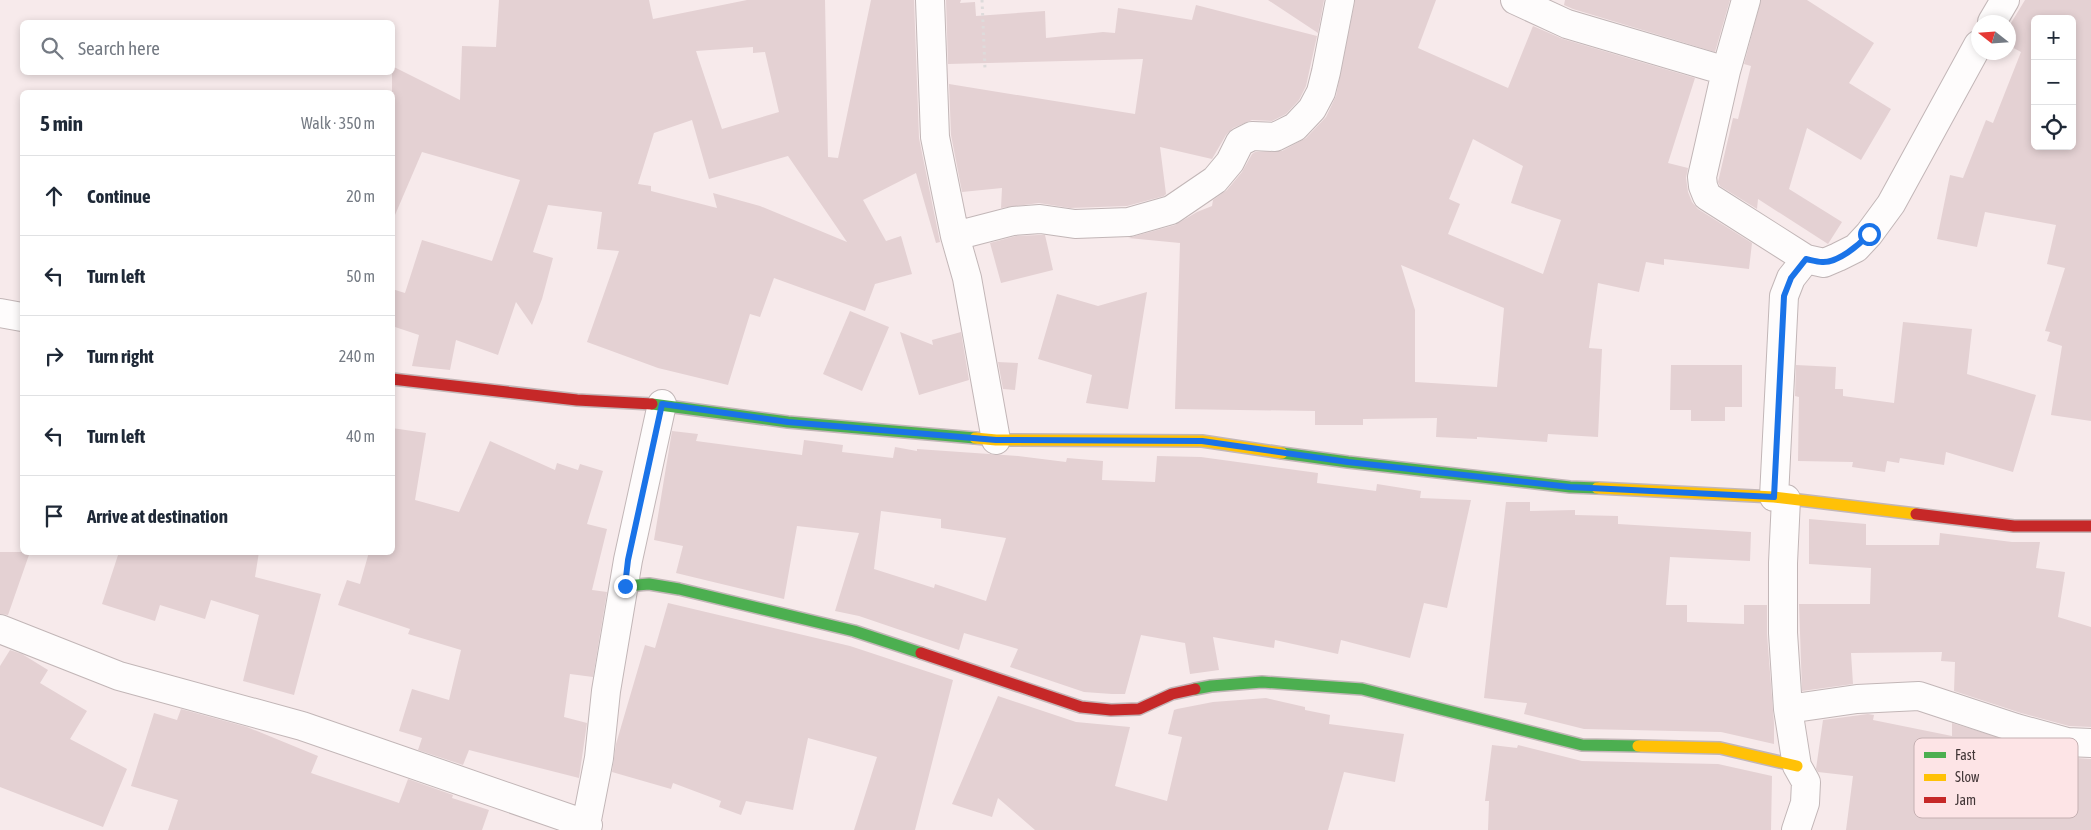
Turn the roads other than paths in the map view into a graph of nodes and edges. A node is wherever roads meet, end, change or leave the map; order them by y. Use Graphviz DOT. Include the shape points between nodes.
graph roads {
  1 [pos="930,0"];
  2 [pos="1340,0"];
  3 [pos="1515,0"];
  4 [pos="1746,0"];
  5 [pos="2004,0"];
  6 [pos="1996,15"];
  7 [pos="1971,59"];
  8 [pos="1726,71"];
  9 [pos="955,236"];
  10 [pos="1806,259"];
  11 [pos="0,313"];
  12 [pos="20,317"];
  13 [pos="395,379"];
  14 [pos="662,404"];
  15 [pos="996,440"];
  16 [pos="1780,498"];
  17 [pos="2090,521"];
  18 [pos="625,586"];
  19 [pos="0,629"];
  20 [pos="1788,709"];
  21 [pos="2052,738"];
  22 [pos="2078,742"];
  23 [pos="2091,743"];
  24 [pos="1797,766"];
  25 [pos="587,827"];
  26 [pos="1796,830"];
  1 -- 9 [label="street" via="935,137"];
  2 -- 9 [label="street" via="1326,72 1312,109 1295,127 1275,137 1252,136 1240,142 1230,162 1214,180 1171,210 1129,222 1013,221"];
  3 -- 8 [label="street" via="1567,24"];
  4 -- 8 [label="street"];
  5 -- 6 [label="street"];
  7 -- 10 [label="street" via="1891,204 1869,234 1856,248 1824,263"];
  8 -- 10 [label="street" via="1702,177 1703,186 1708,196"];
  9 -- 15 [label="street" via="967,278"];
  10 -- 16 [label="street" via="1791,278 1784,296"];
  11 -- 12 [label="street"];
  13 -- 14 [label="street" via="567,399"];
  14 -- 15 [label="street" via="788,422"];
  14 -- 18 [label="street"];
  15 -- 16 [label="street" via="1202,441 1348,462 1570,487"];
  16 -- 17 [label="street" via="2014,526"];
  16 -- 20 [label="street"];
  18 -- 24 [label="street" via="649,584 679,589 854,631 1081,707 1139,709 1172,694 1211,686 1262,682 1362,689 1582,745 1720,748"];
  18 -- 25 [label="street"];
  19 -- 25 [label="street" via="119,676 302,726"];
  20 -- 21 [label="street" via="1857,699 1919,696"];
  20 -- 24 [label="street"];
  22 -- 23 [label="street"];
  24 -- 26 [label="street" via="1806,782 1805,803"];
}
